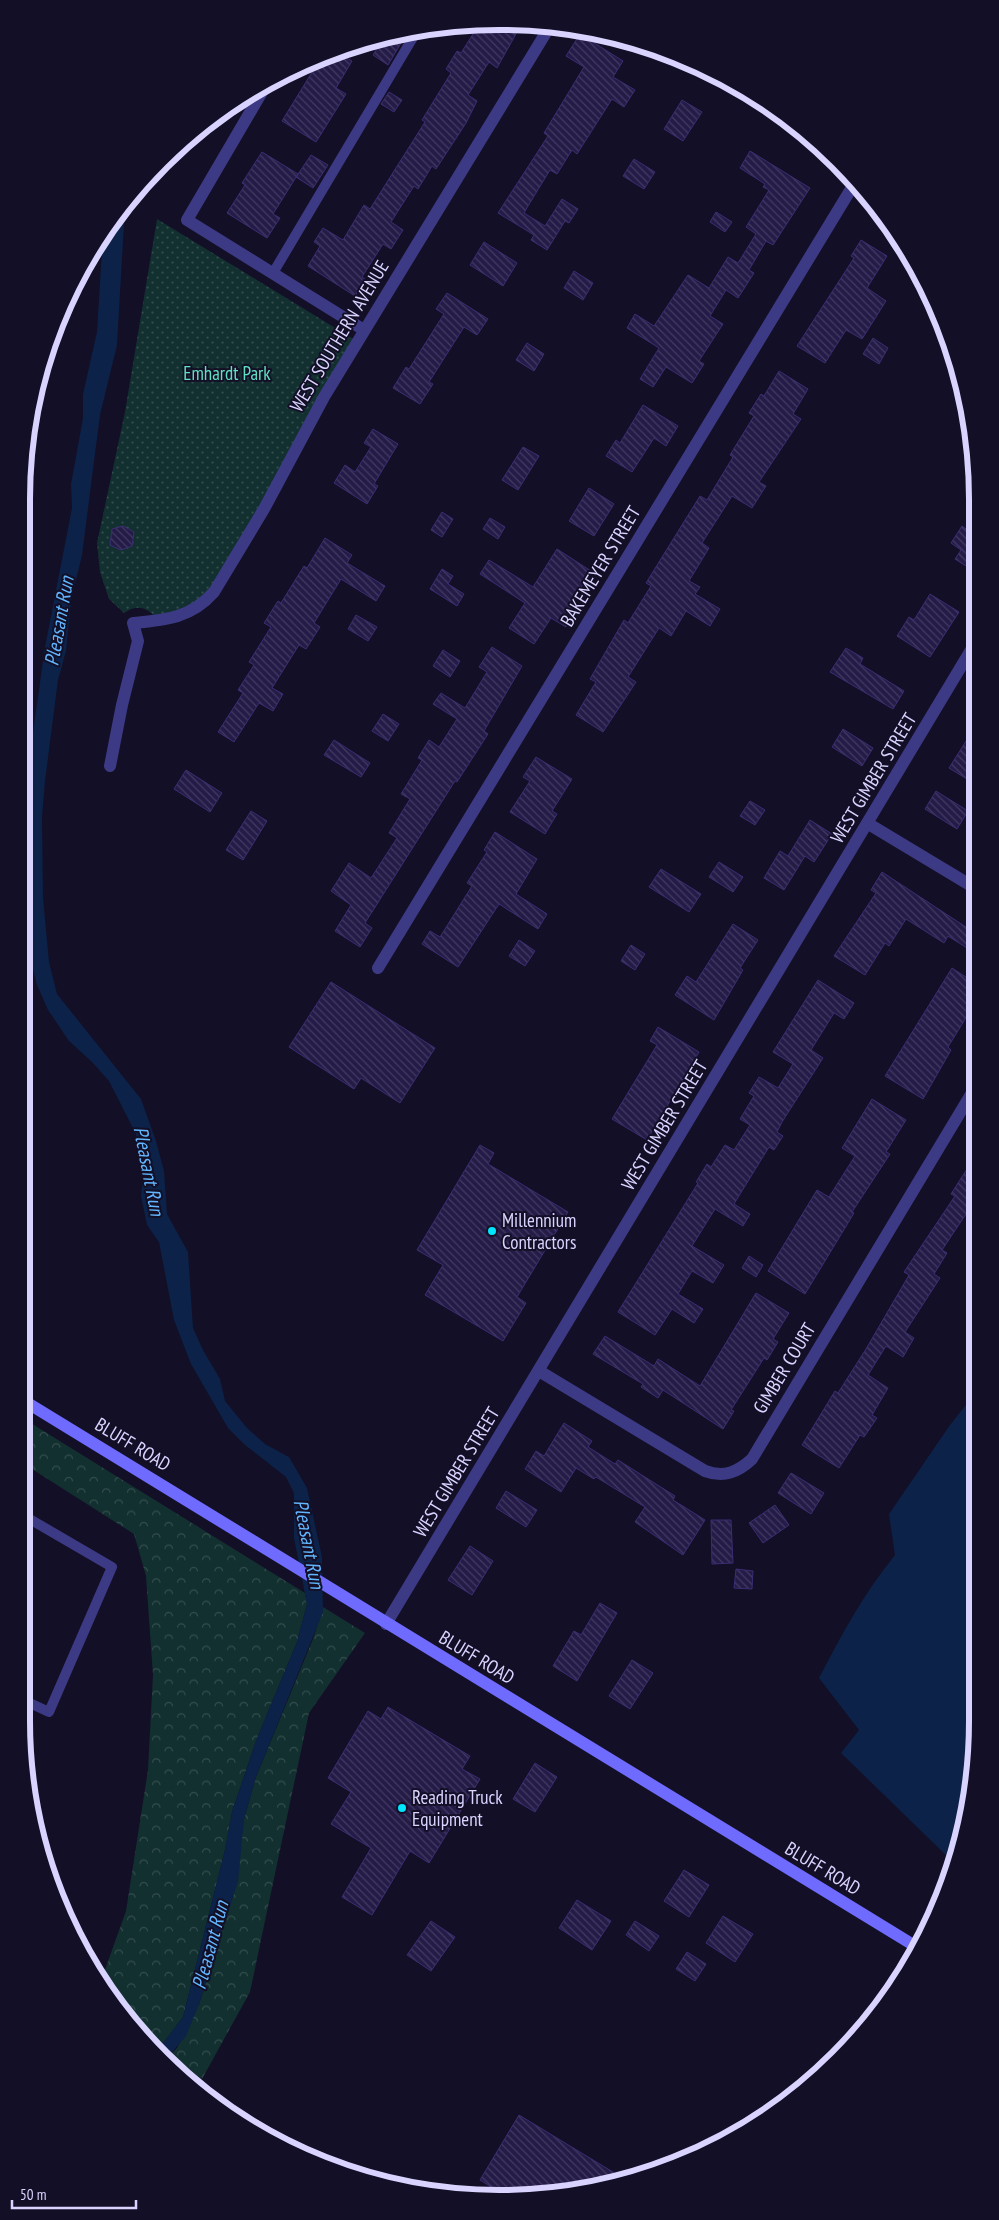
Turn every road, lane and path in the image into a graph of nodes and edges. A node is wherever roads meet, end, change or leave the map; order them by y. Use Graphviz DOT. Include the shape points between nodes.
graph roads {
  1 [pos="546,33"];
  2 [pos="413,38"];
  3 [pos="259,97"];
  4 [pos="851,189"];
  5 [pos="273,273"];
  6 [pos="364,330"];
  7 [pos="969,653"];
  8 [pos="110,766"];
  9 [pos="868,823"];
  10 [pos="969,884"];
  11 [pos="378,968"];
  12 [pos="969,1098"];
  13 [pos="539,1371"];
  14 [pos="30,1404"];
  15 [pos="30,1519"];
  16 [pos="386,1624"];
  17 [pos="30,1704"];
  18 [pos="912,1944"];
  1 -- 6 [label="street, WEST SOUTHERN AVENUE"];
  2 -- 5 [label="lane"];
  3 -- 5 [label="street" via="187,220"];
  4 -- 11 [label="street, BAKEMEYER STREET"];
  5 -- 6 [label="street"];
  6 -- 8 [label="street, WEST SOUTHERN AVENUE" via="214,592 185,615 169,620 133,623 138,641"];
  7 -- 9 [label="street, WEST GIMBER STREET"];
  9 -- 10 [label="street"];
  9 -- 13 [label="street, WEST GIMBER STREET"];
  12 -- 13 [label="street, GIMBER COURT" via="752,1459 734,1472 705,1471"];
  13 -- 16 [label="street, WEST GIMBER STREET"];
  14 -- 16 [label="main road, BLUFF ROAD" via="268,1548"];
  15 -- 17 [label="lane" via="112,1567 49,1712"];
  16 -- 18 [label="main road, BLUFF ROAD"];
}
